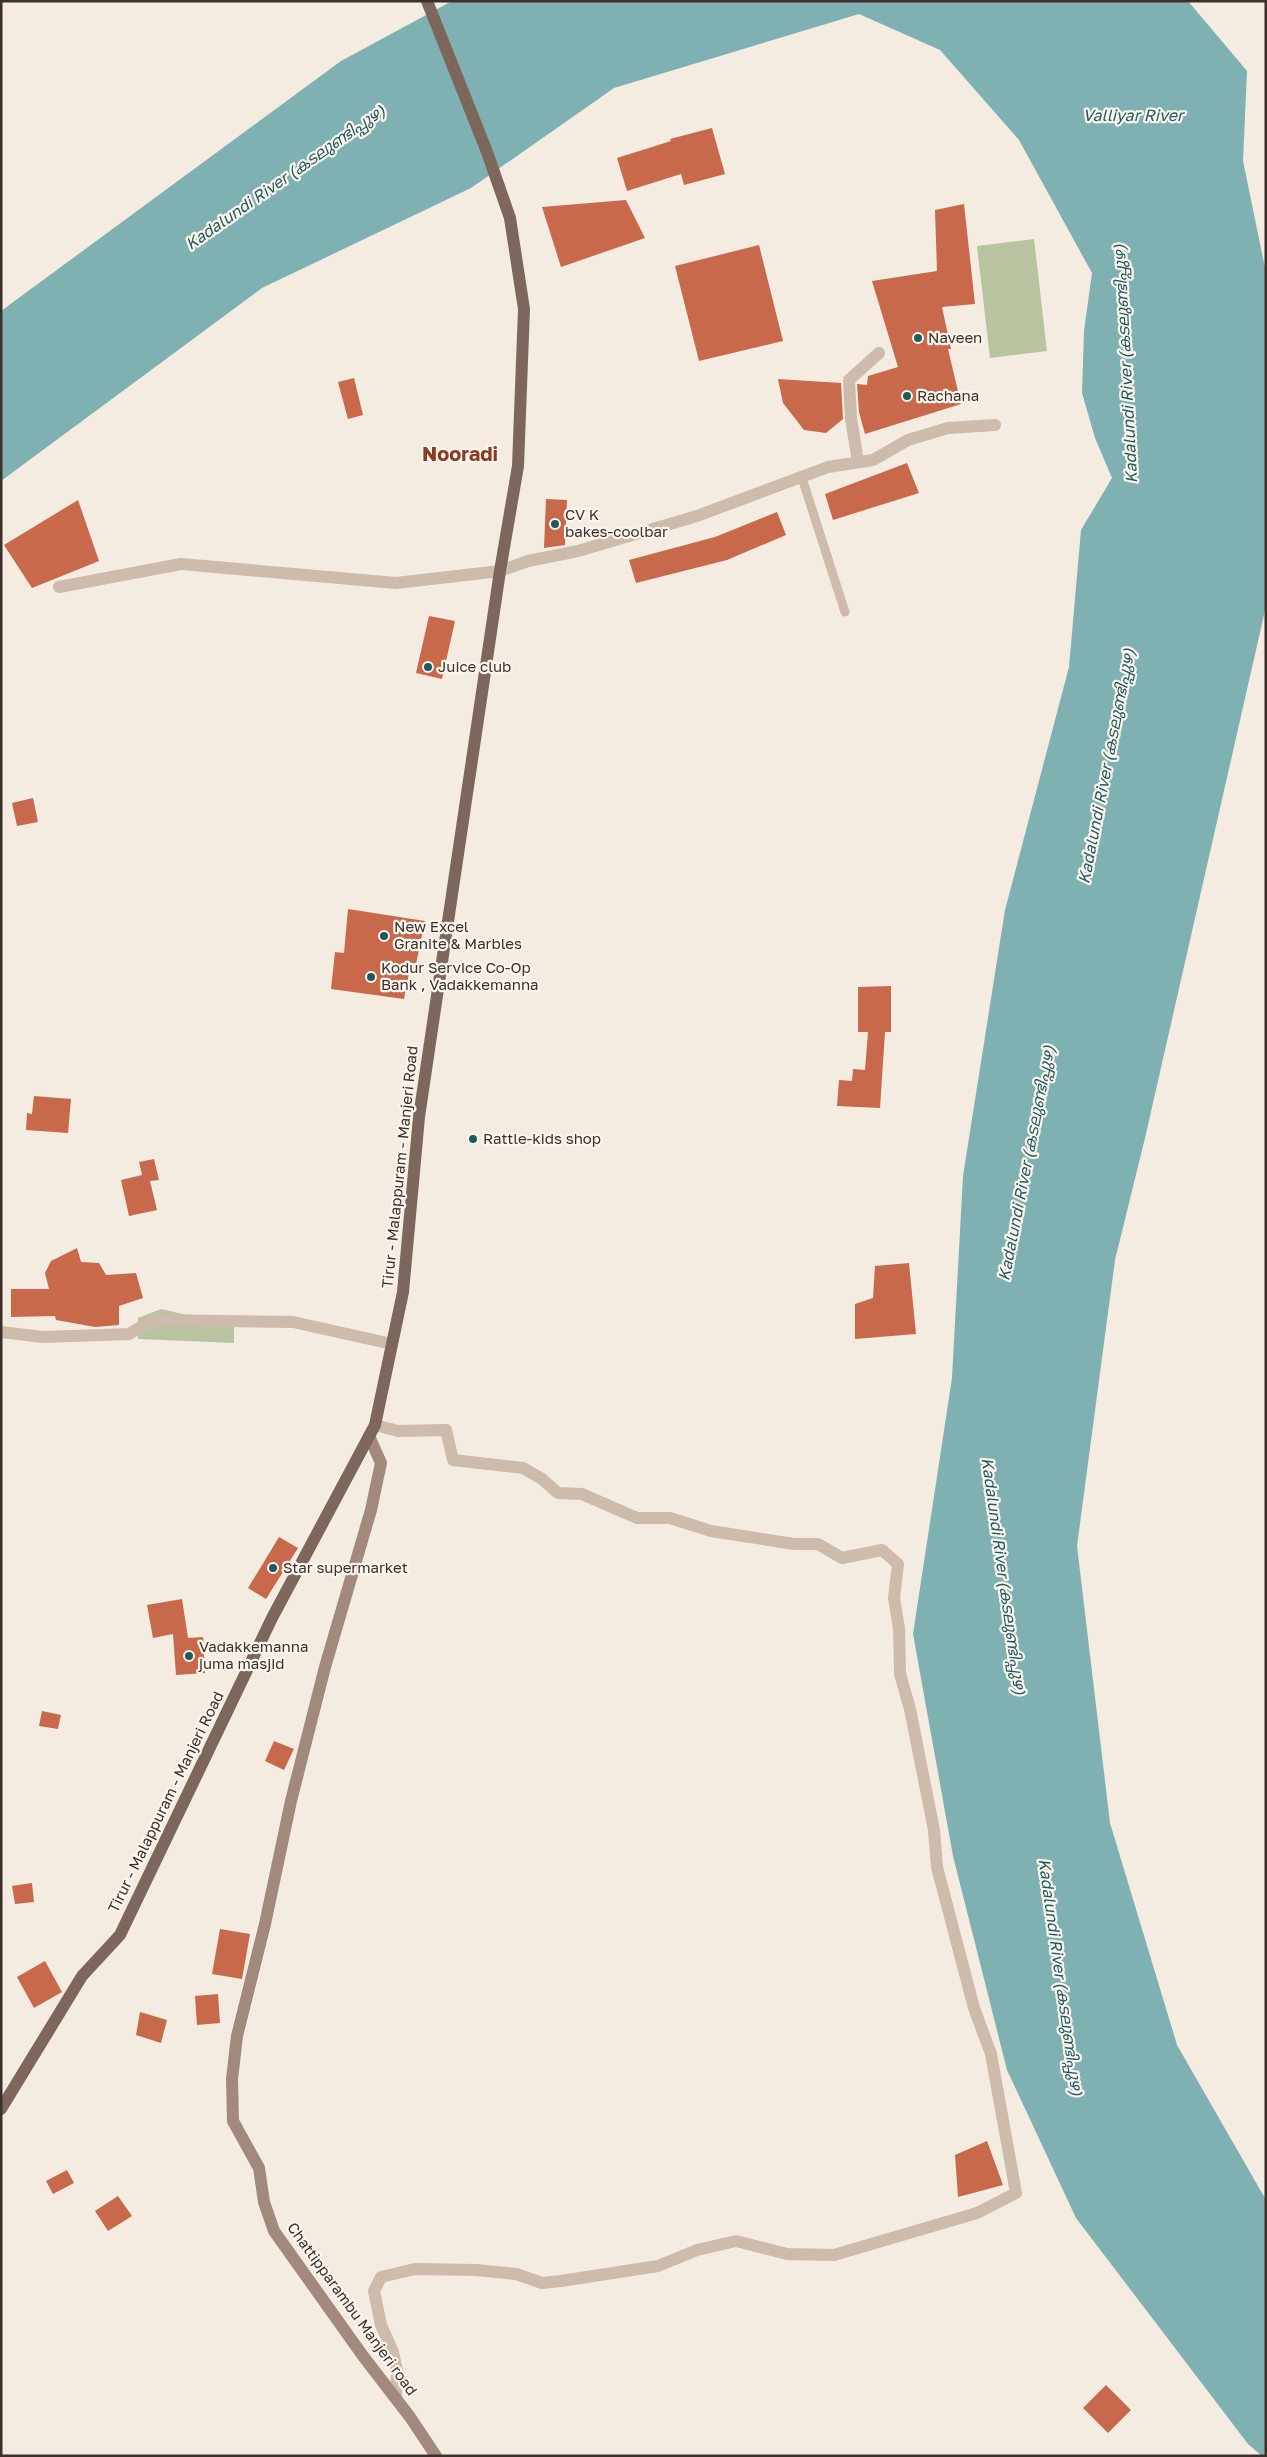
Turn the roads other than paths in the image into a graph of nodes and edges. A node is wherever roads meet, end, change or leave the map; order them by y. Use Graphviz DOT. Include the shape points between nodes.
graph roads {
  1 [pos="427,1"];
  2 [pos="879,353"];
  3 [pos="995,425"];
  4 [pos="858,462"];
  5 [pos="802,478"];
  6 [pos="500,571"];
  7 [pos="59,587"];
  8 [pos="845,612"];
  9 [pos="1,1332"];
  10 [pos="392,1344"];
  11 [pos="372,1430"];
  12 [pos="1,2109"];
  13 [pos="396,2398"];
  14 [pos="436,2456"];
  1 -- 6 [label="main road, Tirur - Malappuram - Manjeri Road" via="510,218 524,309 518,466"];
  2 -- 4 [label="street" via="849,380"];
  3 -- 4 [label="street" via="948,428 908,440 873,460"];
  4 -- 5 [label="street"];
  5 -- 6 [label="street" via="697,516"];
  5 -- 8 [label="lane"];
  6 -- 7 [label="street" via="396,583 181,564"];
  6 -- 10 [label="main road, Tirur - Malappuram - Manjeri Road" via="419,1117 403,1292"];
  9 -- 10 [label="street" via="43,1337 130,1334 153,1320 293,1322"];
  10 -- 11 [label="main road, Tirur - Malappuram - Manjeri Road"];
  11 -- 12 [label="main road, Tirur - Malappuram - Manjeri Road" via="272,1618 120,1935 82,1976"];
  11 -- 13 [label="main road, Chattipparambu Manjeri road" via="381,1463 291,1801 237,2036 232,2079 233,2121 259,2168 264,2202 274,2231"];
  11 -- 13 [label="street" via="446,1430 453,1460 523,1468 558,1492 582,1494 637,1518 670,1518 711,1531 794,1544 818,1544 842,1558 882,1550 898,1564 894,1598 899,1628 900,1674 934,1830 937,1867 974,2008 991,2054 1016,2193 977,2213 834,2256 787,2254 736,2241 697,2250 658,2266 542,2283 516,2274 476,2270 415,2269 381,2277 374,2291 381,2325 397,2371"];
  13 -- 14 [label="main road, Chattipparambu Manjeri road"];
}
